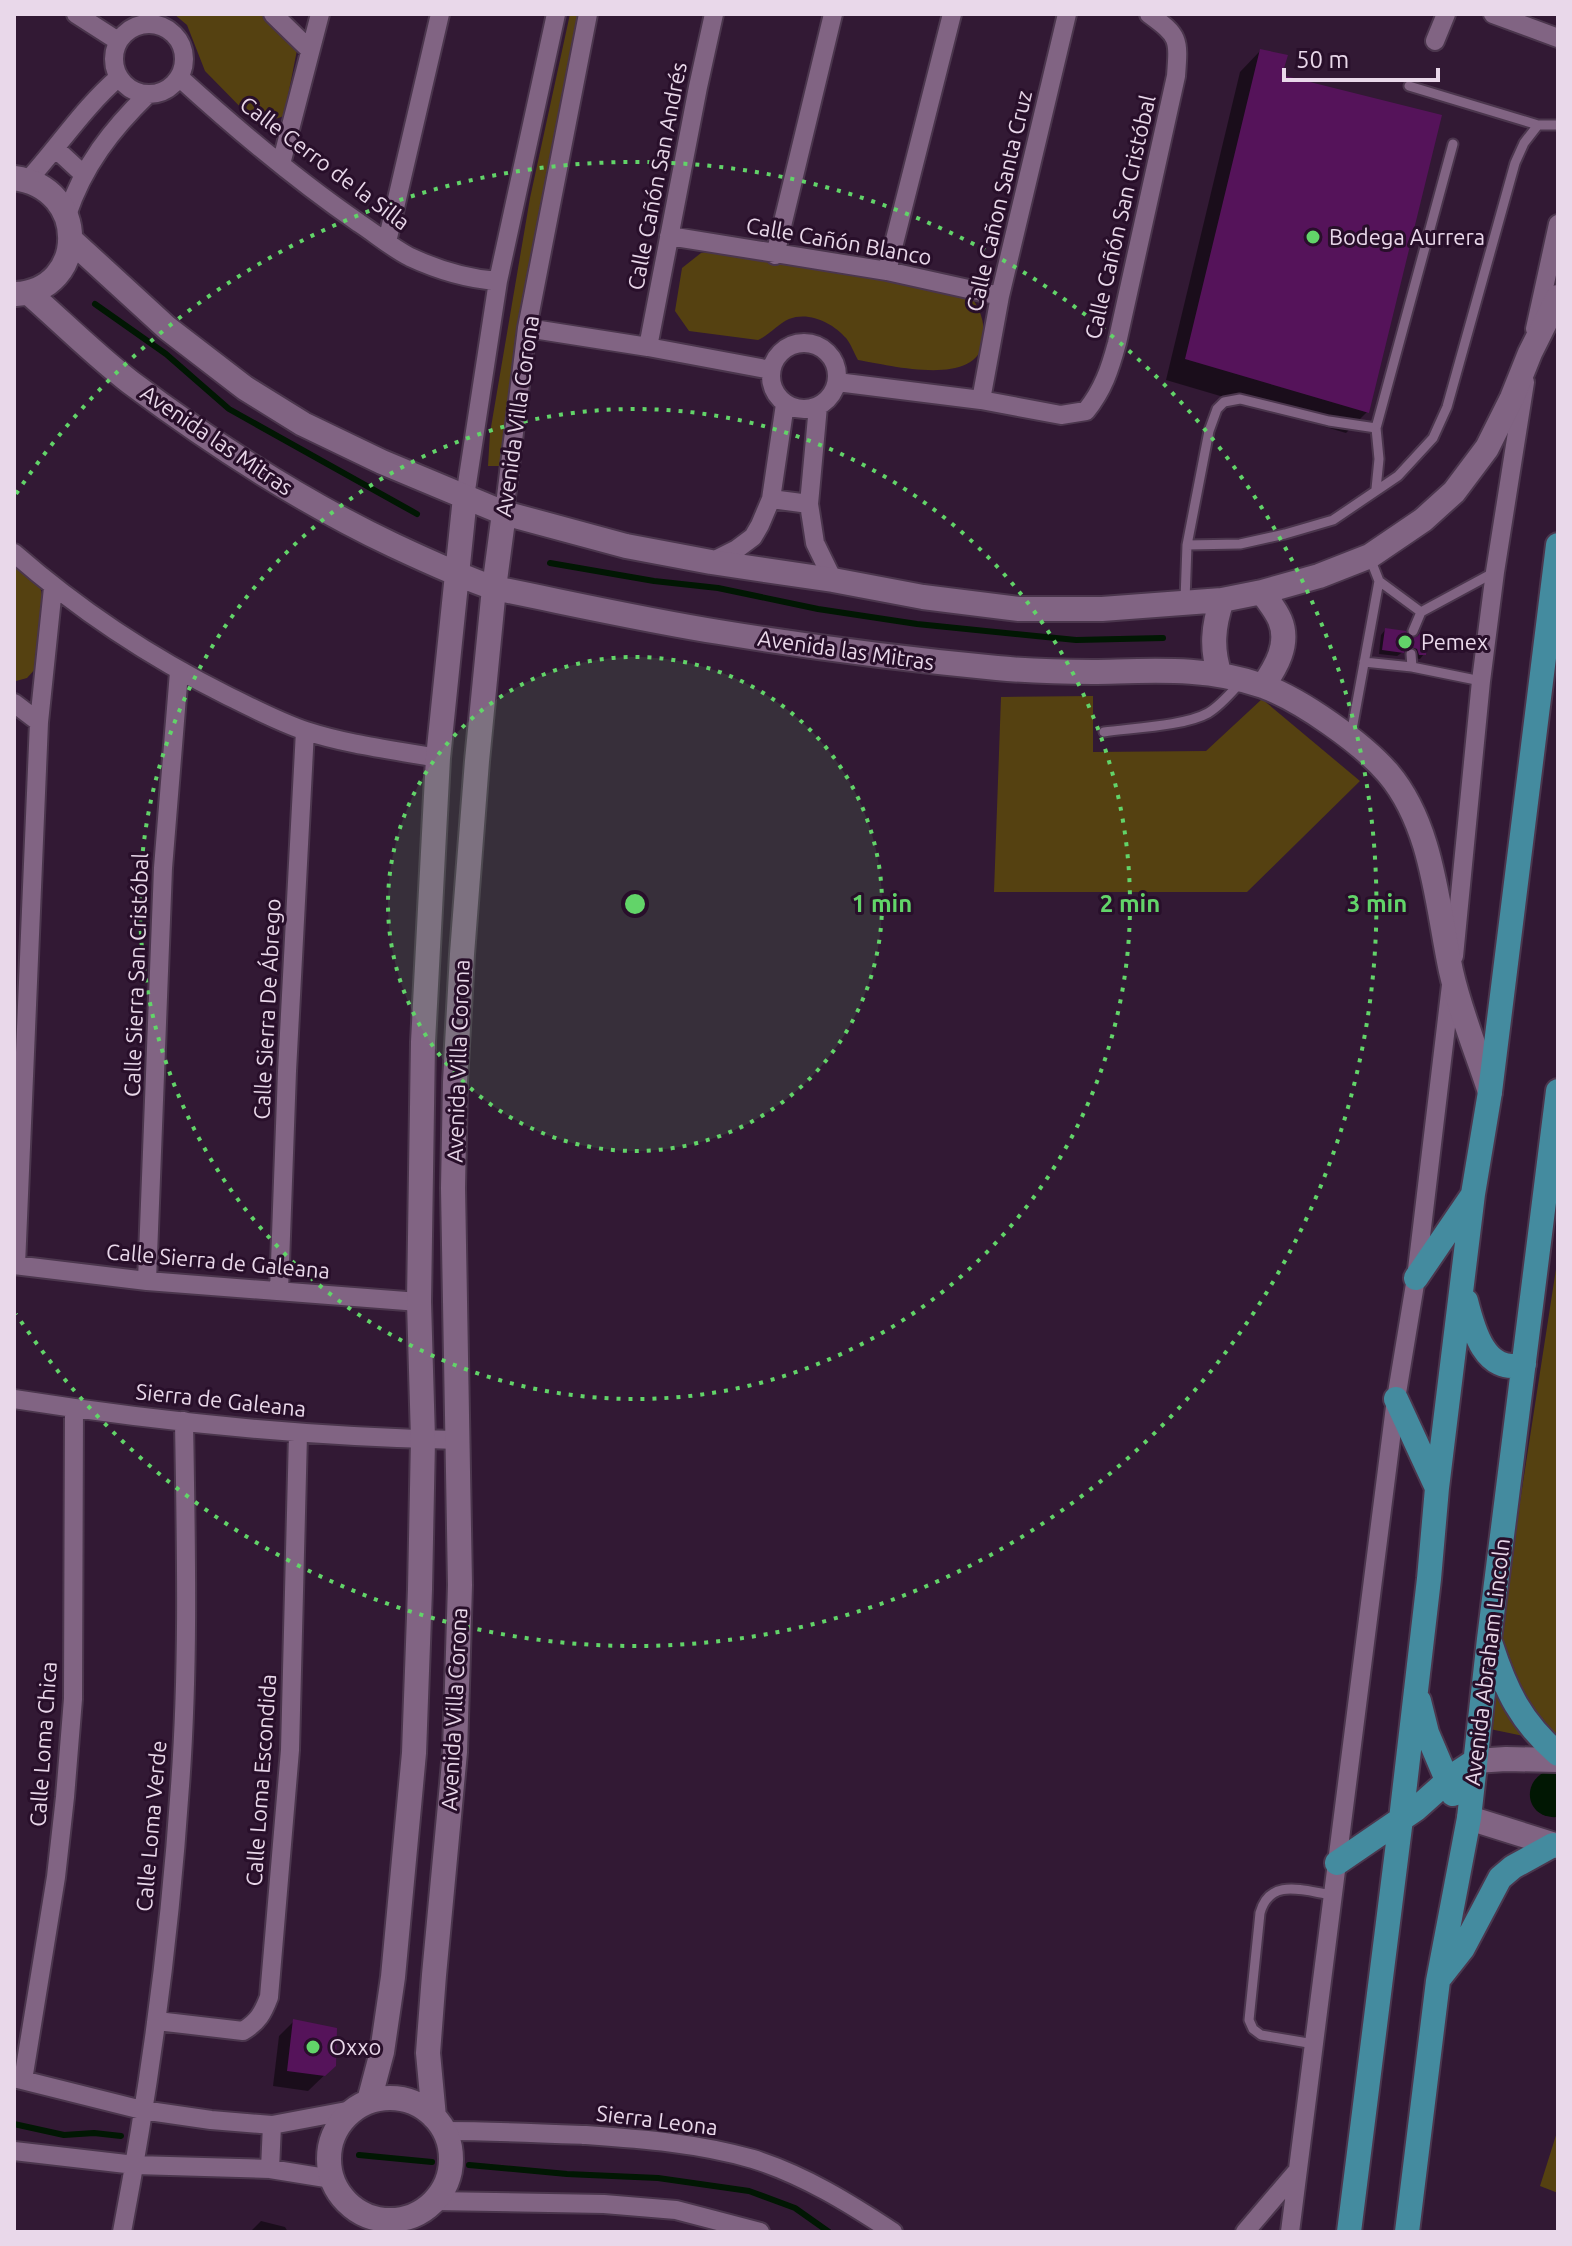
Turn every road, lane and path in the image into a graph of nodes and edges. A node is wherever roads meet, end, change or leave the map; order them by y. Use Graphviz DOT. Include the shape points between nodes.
graph roads {
  1 [pos="76,14"];
  2 [pos="273,14"];
  3 [pos="320,14"];
  4 [pos="440,14"];
  5 [pos="556,14"];
  6 [pos="588,14"];
  7 [pos="714,14"];
  8 [pos="833,14"];
  9 [pos="952,14"];
  10 [pos="1067,14"];
  11 [pos="1149,14"];
  12 [pos="1446,14"];
  13 [pos="1493,14"];
  14 [pos="1558,38"];
  15 [pos="118,41"];
  16 [pos="1435,41"];
  17 [pos="310,50"];
  18 [pos="119,77"];
  19 [pos="179,77"];
  20 [pos="1409,86"];
  21 [pos="148,94"];
  22 [pos="97,97"];
  23 [pos="123,118"];
  24 [pos="1538,125"];
  25 [pos="1558,125"];
  26 [pos="1453,144"];
  27 [pos="56,149"];
  28 [pos="281,164"];
  29 [pos="83,174"];
  30 [pos="21,179"];
  31 [pos="67,215"];
  32 [pos="1558,224"];
  33 [pos="669,236"];
  34 [pos="71,240"];
  35 [pos="387,242"];
  36 [pos="775,255"];
  37 [pos="887,271"];
  38 [pos="498,281"];
  39 [pos="22,294"];
  40 [pos="1000,296"];
  41 [pos="1558,297"];
  42 [pos="527,328"];
  43 [pos="648,347"];
  44 [pos="1530,353"];
  45 [pos="771,370"];
  46 [pos="837,382"];
  47 [pos="981,400"];
  48 [pos="785,404"];
  49 [pos="818,406"];
  50 [pos="1376,428"];
  51 [pos="1376,489"];
  52 [pos="465,497"];
  53 [pos="771,499"];
  54 [pos="809,504"];
  55 [pos="504,513"];
  56 [pos="1187,545"];
  57 [pos="1558,545"];
  58 [pos="14,553"];
  59 [pos="1370,556"];
  60 [pos="711,562"];
  61 [pos="1495,572"];
  62 [pos="458,576"];
  63 [pos="833,580"];
  64 [pos="1379,581"];
  65 [pos="53,588"];
  66 [pos="494,588"];
  67 [pos="1262,592"];
  68 [pos="1222,600"];
  69 [pos="1185,603"];
  70 [pos="1421,612"];
  71 [pos="1413,631"];
  72 [pos="1411,654"];
  73 [pos="1364,662"];
  74 [pos="1412,667"];
  75 [pos="179,672"];
  76 [pos="1242,681"];
  77 [pos="1481,681"];
  78 [pos="14,703"];
  79 [pos="39,722"];
  80 [pos="305,731"];
  81 [pos="1104,732"];
  82 [pos="1350,739"];
  83 [pos="438,758"];
  84 [pos="1452,974"];
  85 [pos="1558,1091"];
  86 [pos="1490,1092"];
  87 [pos="1473,1194"];
  88 [pos="15,1265"];
  89 [pos="1416,1278"];
  90 [pos="147,1281"];
  91 [pos="1463,1287"];
  92 [pos="279,1291"];
  93 [pos="419,1302"];
  94 [pos="1524,1364"];
  95 [pos="14,1399"];
  96 [pos="1396,1399"];
  97 [pos="74,1408"];
  98 [pos="184,1421"];
  99 [pos="298,1434"];
  100 [pos="423,1439"];
  101 [pos="457,1440"];
  102 [pos="1437,1488"];
  103 [pos="1489,1639"];
  104 [pos="1416,1687"];
  105 [pos="1558,1757"];
  106 [pos="1475,1761"];
  107 [pos="1448,1781"];
  108 [pos="1469,1818"];
  109 [pos="1401,1819"];
  110 [pos="1556,1844"];
  111 [pos="1337,1863"];
  112 [pos="1332,1895"];
  113 [pos="1438,1981"];
  114 [pos="157,2021"];
  115 [pos="1314,2044"];
  116 [pos="19,2079"];
  117 [pos="360,2106"];
  118 [pos="142,2110"];
  119 [pos="440,2124"];
  120 [pos="272,2125"];
  121 [pos="14,2151"];
  122 [pos="135,2165"];
  123 [pos="270,2169"];
  124 [pos="1298,2170"];
  125 [pos="332,2179"];
  126 [pos="435,2201"];
  127 [pos="360,2223"];
  128 [pos="403,2226"];
  129 [pos="122,2232"];
  130 [pos="760,2232"];
  131 [pos="893,2232"];
  132 [pos="1245,2232"];
  133 [pos="1290,2232"];
  134 [pos="1349,2232"];
  135 [pos="1407,2232"];
  1 -- 15 [label="street"];
  2 -- 17 [label="street"];
  3 -- 17 [label="street"];
  4 -- 35 [label="street"];
  5 -- 38 [label="street, Avenida Villa Corona"];
  6 -- 42 [label="street, Avenida Villa Corona"];
  7 -- 33 [label="street, Calle Cañón San Andrés"];
  8 -- 36 [label="street"];
  9 -- 37 [label="street"];
  10 -- 40 [label="street, Calle Cañon Santa Cruz"];
  11 -- 47 [label="street, Calle Cañón San Cristóbal" via="1178,42 1176,76 1107,378 1086,411 1061,415"];
  12 -- 16 [label="street"];
  13 -- 14 [label="street"];
  15 -- 18 [label="street" via="114,55"];
  15 -- 19 [label="street" via="142,24 162,26 182,47"];
  17 -- 28 [label="street"];
  18 -- 21 [label="street" via="131,89"];
  18 -- 22 [label="street"];
  19 -- 21 [label="street" via="166,89"];
  19 -- 28 [label="street, Calle Cerro de la Silla"];
  20 -- 24 [label="lane"];
  21 -- 23 [label="street"];
  22 -- 23 [label="street"];
  22 -- 27 [label="street"];
  23 -- 29 [label="street"];
  24 -- 25 [label="lane"];
  24 -- 51 [label="lane" via="1515,163 1443,417 1433,438 1398,476"];
  26 -- 50 [label="lane"];
  27 -- 29 [label="street"];
  27 -- 30 [label="street"];
  28 -- 35 [label="street, Calle Cerro de la Silla"];
  29 -- 31 [label="street"];
  30 -- 31 [label="street" via="44,187"];
  31 -- 34 [label="street"];
  32 -- 44 [label="street"];
  33 -- 36 [label="street, Calle Cañón Blanco"];
  33 -- 43 [label="street, Calle Cañón San Andrés"];
  34 -- 39 [label="street" via="65,263 50,282"];
  34 -- 52 [label="street" via="167,328 245,388 303,424"];
  35 -- 38 [label="street, Calle Cerro de la Silla" via="428,265"];
  36 -- 37 [label="street, Calle Cañón Blanco"];
  37 -- 40 [label="street, Calle Cañón Blanco"];
  38 -- 52 [label="street, Avenida Villa Corona"];
  39 -- 62 [label="street, Avenida las Mitras" via="128,380 270,479"];
  40 -- 47 [label="street, Calle Cañon Santa Cruz"];
  41 -- 44 [label="street"];
  42 -- 43 [label="street"];
  42 -- 55 [label="street, Avenida Villa Corona"];
  43 -- 45 [label="street"];
  44 -- 59 [label="street" via="1487,448 1454,492"];
  44 -- 61 [label="street"];
  45 -- 46 [label="street" via="780,352 809,343 834,361"];
  45 -- 48 [label="street" via="773,390"];
  46 -- 47 [label="street"];
  46 -- 49 [label="street"];
  48 -- 49 [label="street" via="807,410"];
  48 -- 53 [label="street"];
  49 -- 54 [label="street"];
  50 -- 51 [label="lane"];
  50 -- 56 [label="lane" via="1240,399 1224,402 1209,431"];
  51 -- 56 [label="lane" via="1333,520 1240,544"];
  52 -- 55 [label="street"];
  52 -- 62 [label="street, Avenida Villa Corona"];
  53 -- 54 [label="street"];
  53 -- 60 [label="street" via="753,537"];
  54 -- 63 [label="street" via="815,543"];
  55 -- 60 [label="street" via="626,546"];
  55 -- 66 [label="street, Avenida Villa Corona"];
  56 -- 69 [label="lane"];
  57 -- 86 [label="main road"];
  58 -- 65 [label="street"];
  59 -- 64 [label="lane"];
  59 -- 67 [label="street"];
  60 -- 63 [label="street"];
  61 -- 70 [label="lane"];
  61 -- 77 [label="street"];
  62 -- 66 [label="street, Avenida las Mitras"];
  62 -- 83 [label="street, Avenida Villa Corona"];
  63 -- 69 [label="street" via="1019,609"];
  64 -- 70 [label="lane"];
  64 -- 73 [label="lane"];
  65 -- 75 [label="street"];
  65 -- 79 [label="street"];
  66 -- 76 [label="street, Avenida las Mitras" via="717,632 938,662 1023,671 1190,671"];
  66 -- 101 [label="street, Avenida Villa Corona" via="455,1082"];
  67 -- 68 [label="street"];
  67 -- 76 [label="street" via="1284,635 1278,663"];
  68 -- 69 [label="street"];
  68 -- 76 [label="street" via="1214,624 1214,659"];
  70 -- 71 [label="lane"];
  72 -- 74 [label="lane"];
  73 -- 74 [label="lane"];
  73 -- 82 [label="lane"];
  74 -- 77 [label="lane"];
  75 -- 80 [label="street"];
  75 -- 90 [label="street, Calle Sierra San Cristóbal" via="163,868"];
  76 -- 81 [label="lane" via="1206,714"];
  76 -- 82 [label="street, Avenida las Mitras" via="1302,705"];
  77 -- 84 [label="street"];
  78 -- 79 [label="street"];
  79 -- 88 [label="street"];
  80 -- 83 [label="street" via="362,747"];
  80 -- 92 [label="street, Calle Sierra De Ábrego"];
  82 -- 84 [label="street, Avenida las Mitras" via="1388,773 1423,836"];
  83 -- 93 [label="street, Avenida Villa Corona" via="423,1042"];
  84 -- 86 [label="street, Avenida las Mitras"];
  84 -- 89 [label="street"];
  85 -- 94 [label="main road, Avenida Abraham Lincoln"];
  86 -- 87 [label="main road"];
  87 -- 89 [label="main road"];
  87 -- 91 [label="main road"];
  88 -- 90 [label="street, Calle Sierra de Galeana"];
  89 -- 96 [label="street"];
  90 -- 92 [label="street, Calle Sierra de Galeana"];
  91 -- 94 [label="main road" via="1483,1349 1500,1364"];
  91 -- 102 [label="main road"];
  92 -- 93 [label="street, Calle Sierra de Galeana"];
  93 -- 100 [label="street, Avenida Villa Corona"];
  94 -- 103 [label="main road, Avenida Abraham Lincoln"];
  95 -- 97 [label="street, Sierra de Galeana"];
  96 -- 102 [label="main road"];
  96 -- 111 [label="street"];
  97 -- 98 [label="street, Sierra de Galeana"];
  97 -- 116 [label="street, Calle Loma Chica" via="73,1699 65,1797"];
  98 -- 99 [label="street, Sierra de Galeana"];
  98 -- 114 [label="street, Calle Loma Verde" via="187,1620 180,1786"];
  99 -- 100 [label="street, Sierra de Galeana"];
  99 -- 114 [label="street, Calle Loma Escondida" via="290,1750 269,1997 255,2024 243,2031"];
  100 -- 101 [label="street, Sierra de Galeana"];
  100 -- 117 [label="street, Avenida Villa Corona" via="414,1753 393,1977 382,2052"];
  101 -- 119 [label="street, Avenida Villa Corona" via="455,1752 428,2053"];
  102 -- 104 [label="main road"];
  103 -- 105 [label="main road" via="1515,1704"];
  103 -- 106 [label="main road, Avenida Abraham Lincoln"];
  104 -- 107 [label="main road" via="1427,1733"];
  104 -- 109 [label="main road"];
  105 -- 106 [label="street"];
  106 -- 107 [label="main road"];
  106 -- 108 [label="main road, Avenida Abraham Lincoln"];
  107 -- 108 [label="main road"];
  107 -- 109 [label="main road"];
  108 -- 110 [label="street"];
  108 -- 113 [label="main road, Avenida Abraham Lincoln"];
  109 -- 111 [label="main road"];
  109 -- 134 [label="main road"];
  110 -- 113 [label="main road" via="1500,1878 1463,1948"];
  111 -- 112 [label="street"];
  112 -- 115 [label="street"];
  112 -- 115 [label="lane" via="1279,1890 1270,1894 1260,1913 1249,2020 1261,2035"];
  113 -- 135 [label="main road, Avenida Abraham Lincoln"];
  114 -- 118 [label="street, Calle Loma Verde"];
  115 -- 124 [label="street"];
  116 -- 118 [label="street"];
  117 -- 119 [label="street" via="392,2097 415,2103"];
  117 -- 120 [label="street"];
  117 -- 125 [label="street" via="336,2130 329,2154"];
  118 -- 120 [label="street"];
  118 -- 122 [label="street, Calle Loma Verde"];
  119 -- 126 [label="street" via="452,2155 448,2179"];
  119 -- 131 [label="street, Sierra Leona" via="690,2144 754,2159 801,2178"];
  120 -- 123 [label="street"];
  121 -- 122 [label="street"];
  122 -- 123 [label="street"];
  122 -- 129 [label="street, Calle Loma Verde"];
  123 -- 125 [label="street"];
  124 -- 132 [label="street"];
  124 -- 133 [label="street"];
  125 -- 127 [label="street"];
  126 -- 128 [label="street"];
  126 -- 130 [label="street" via="676,2210"];
  127 -- 128 [label="street"];
}
